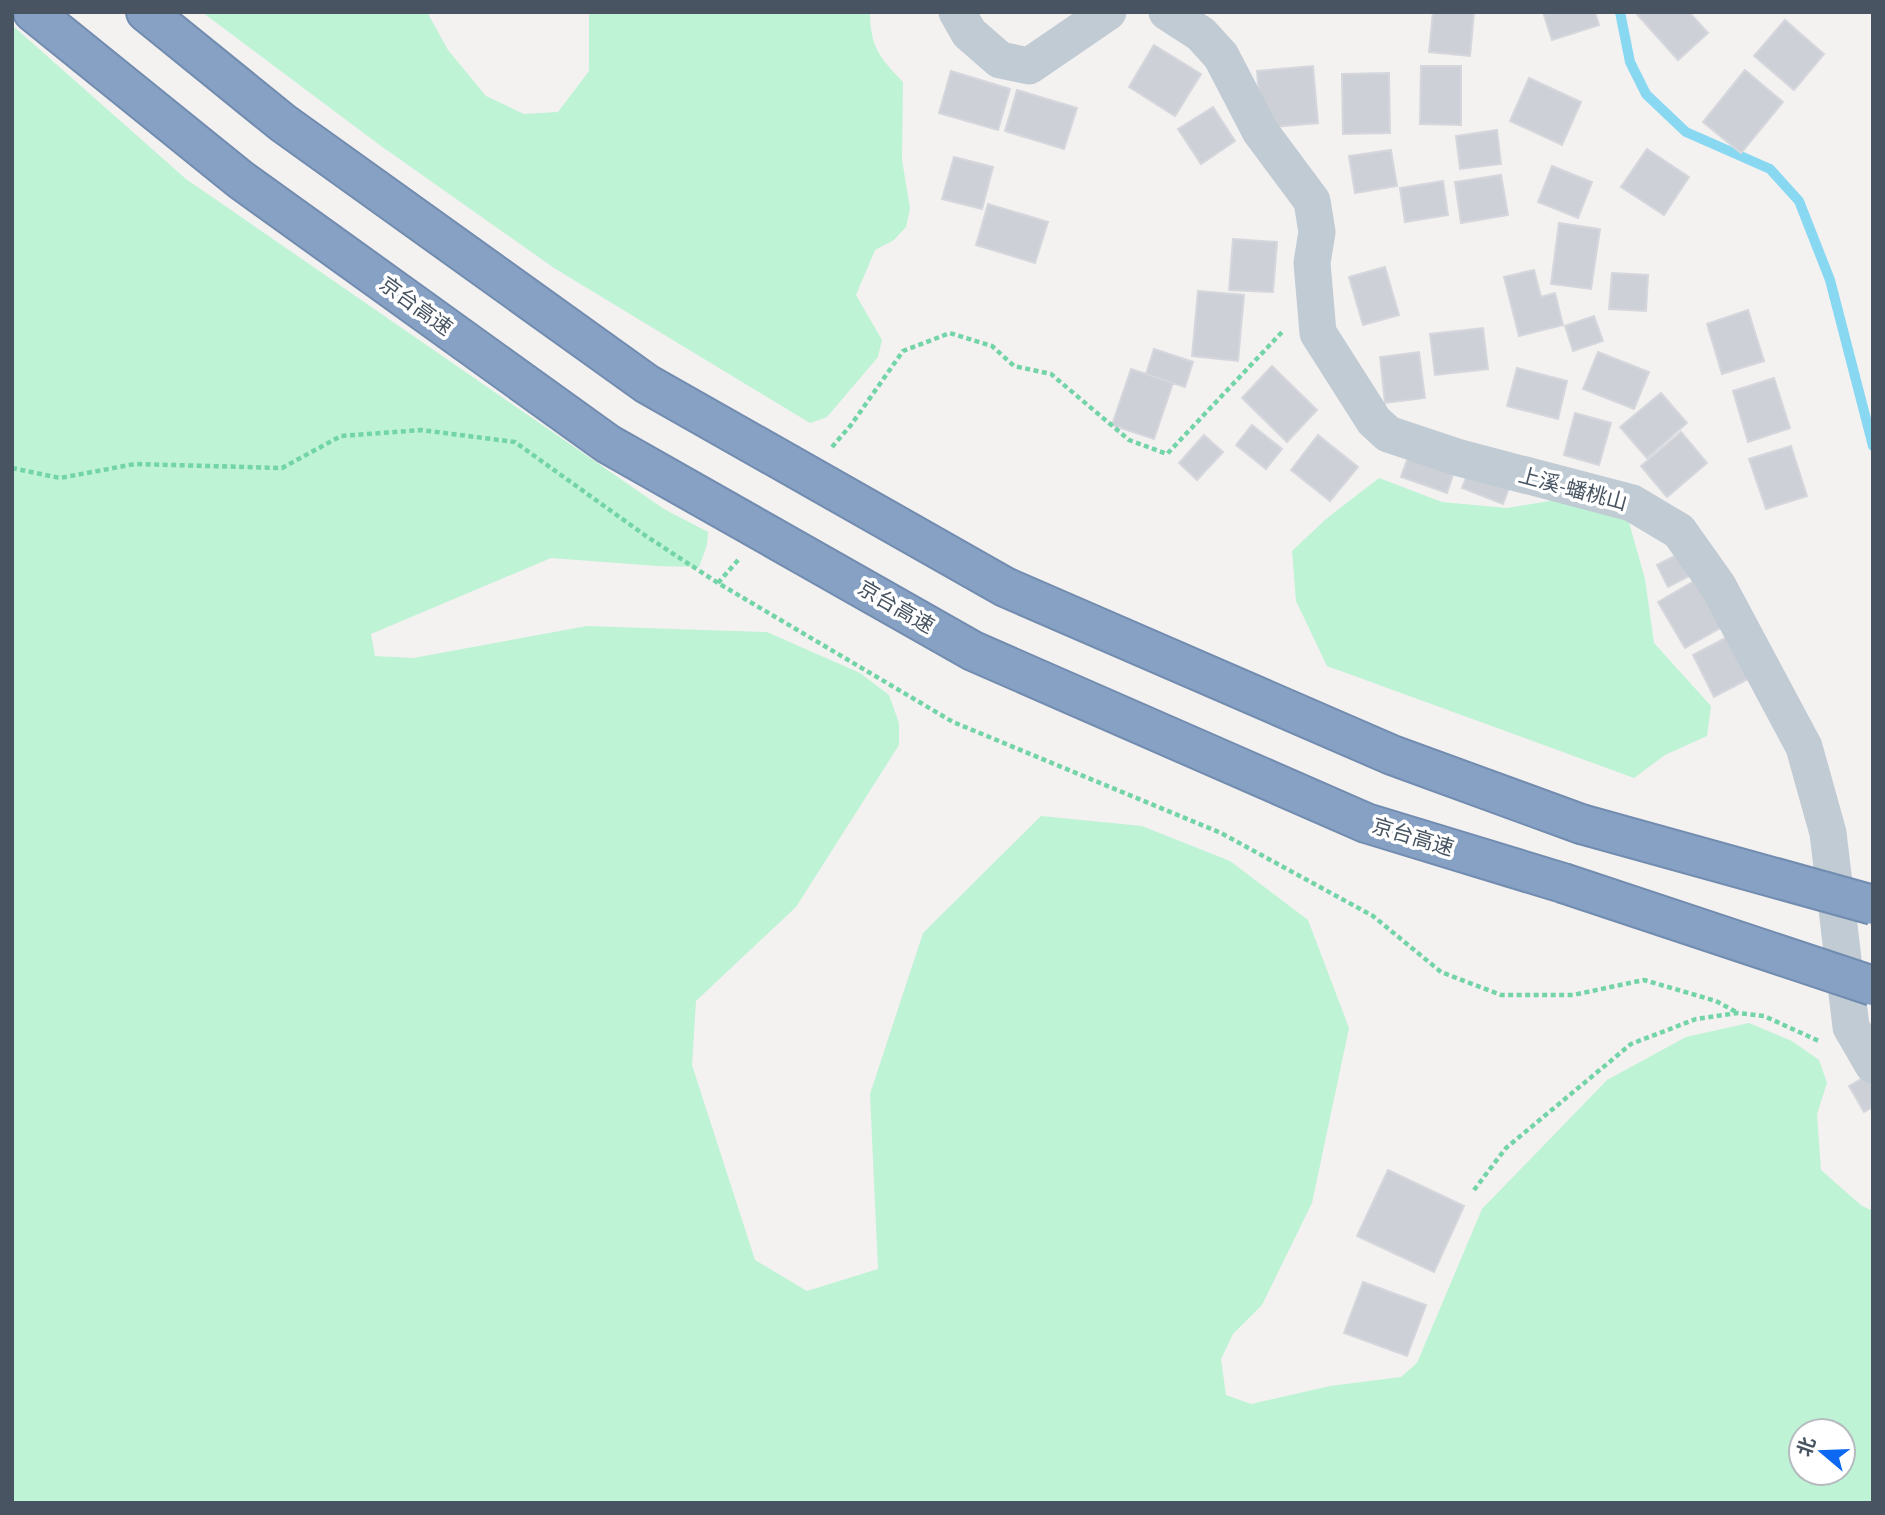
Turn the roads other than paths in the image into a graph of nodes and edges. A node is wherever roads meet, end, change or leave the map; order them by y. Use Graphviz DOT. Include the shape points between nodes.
graph roads {
  1 [pos="33,12"];
  2 [pos="146,12"];
  3 [pos="957,12"];
  4 [pos="1108,12"];
  5 [pos="1167,12"];
  6 [pos="1873,903"];
  7 [pos="1873,986"];
  8 [pos="1873,1065"];
  1 -- 7 [label="highway, 京台高速, bridge" via="241,180 608,444 973,651 1366,823"];
  2 -- 6 [label="highway, bridge" via="283,123 647,384 1005,587 1392,755 1581,824 1835,897"];
  3 -- 4 [label="street" via="969,33 1000,60 1029,66"];
  5 -- 8 [label="street, 上溪-蟠桃山" via="1202,34 1221,56 1260,131 1312,201 1317,232 1312,263 1318,333 1374,421 1388,434 1460,458 1632,503 1679,531 1718,586 1804,747 1828,833 1851,1027"];
}
